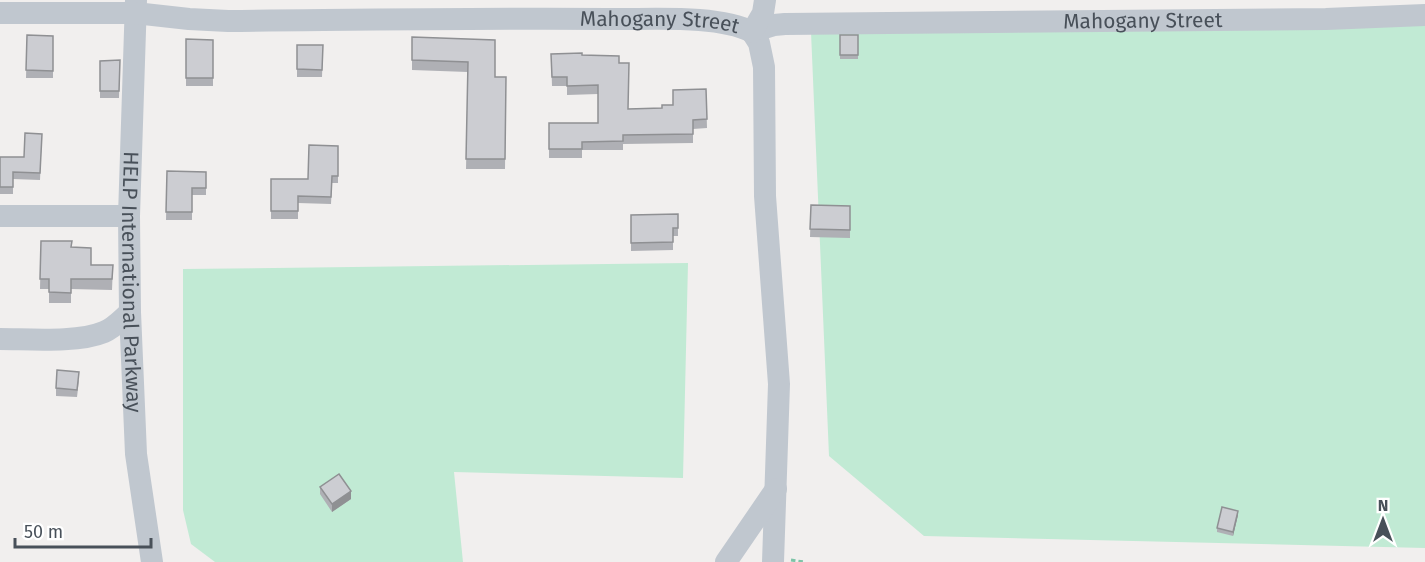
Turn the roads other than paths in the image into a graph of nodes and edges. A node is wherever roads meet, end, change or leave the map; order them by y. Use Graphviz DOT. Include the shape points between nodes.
graph roads {
  1 [pos="765,0"];
  2 [pos="136,6"];
  3 [pos="525,9"];
  4 [pos="0,13"];
  5 [pos="1425,15"];
  6 [pos="752,32"];
  7 [pos="0,216"];
  8 [pos="129,216"];
  9 [pos="130,312"];
  10 [pos="0,339"];
  11 [pos="777,488"];
  12 [pos="152,562"];
  13 [pos="726,562"];
  14 [pos="773,562"];
  1 -- 6 [label="street" via="764,13"];
  2 -- 3 [label="street, Mahogany Street" via="189,19 228,21"];
  2 -- 4 [label="street, Mahogany Street"];
  2 -- 8 [label="street, HELP International Parkway"];
  3 -- 6 [label="street, Mahogany Street" via="708,21 739,25"];
  5 -- 6 [label="street, Mahogany Street" via="785,24"];
  6 -- 11 [label="street" via="759,43 764,68 765,196 779,384"];
  7 -- 8 [label="street"];
  8 -- 9 [label="street, HELP International Parkway"];
  9 -- 10 [label="street" via="106,332 93,336"];
  9 -- 12 [label="street, HELP International Parkway" via="136,454"];
  11 -- 13 [label="street"];
  11 -- 14 [label="street"];
}
